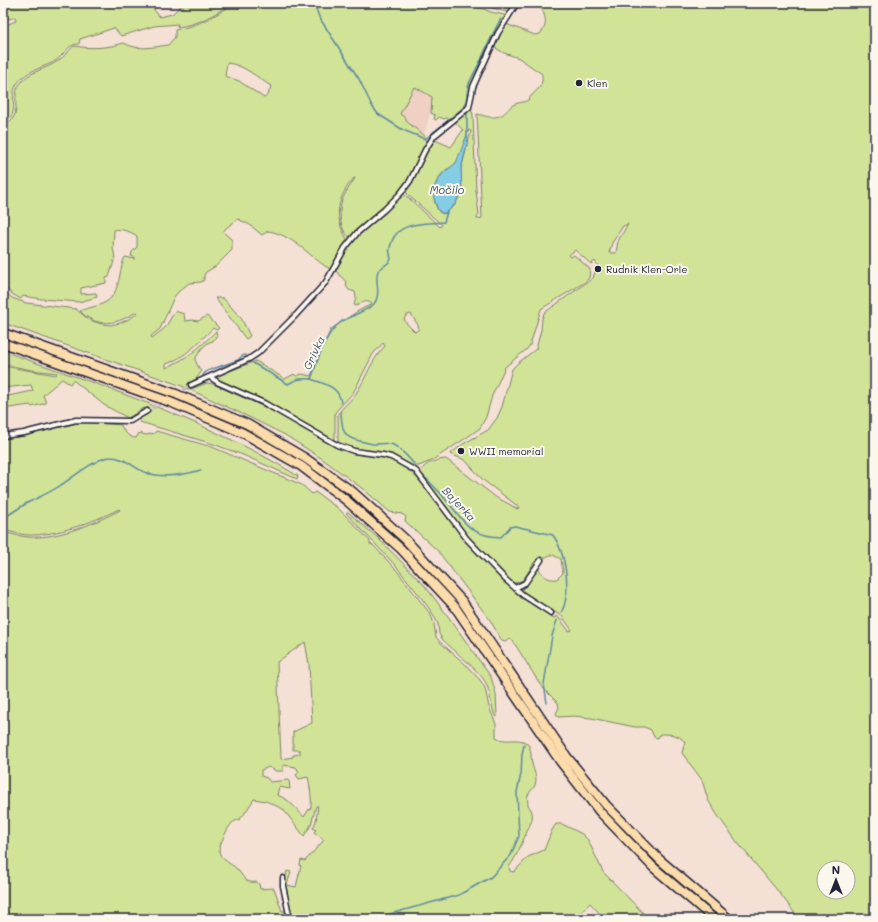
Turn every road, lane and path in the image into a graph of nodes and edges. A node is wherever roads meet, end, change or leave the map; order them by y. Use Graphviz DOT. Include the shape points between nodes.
graph roads {
  1 [pos="517,3"];
  2 [pos="3,333"];
  3 [pos="3,343"];
  4 [pos="210,377"];
  5 [pos="191,385"];
  6 [pos="147,410"];
  7 [pos="3,436"];
  8 [pos="541,560"];
  9 [pos="515,588"];
  10 [pos="550,612"];
  11 [pos="283,878"];
  12 [pos="290,919"];
  13 [pos="714,919"];
  14 [pos="729,919"];
  1 -- 4 [label="street" via="498,33 477,78 469,106 431,140 410,181 400,194 357,233 345,248 326,282 265,346 249,359"];
  2 -- 14 [label="highway" via="176,394 247,424 305,458 353,492 405,539 462,601 567,757 606,805 660,860"];
  3 -- 13 [label="highway" via="170,402 243,433 301,466 346,500 401,549 455,607 560,761 600,812 653,867"];
  4 -- 5 [label="street"];
  4 -- 9 [label="street" via="264,403 337,445 354,451 383,454 416,471 467,539"];
  6 -- 7 [label="street" via="130,421 76,420"];
  8 -- 9 [label="street" via="525,584"];
  9 -- 10 [label="street"];
  11 -- 12 [label="street"];
}
